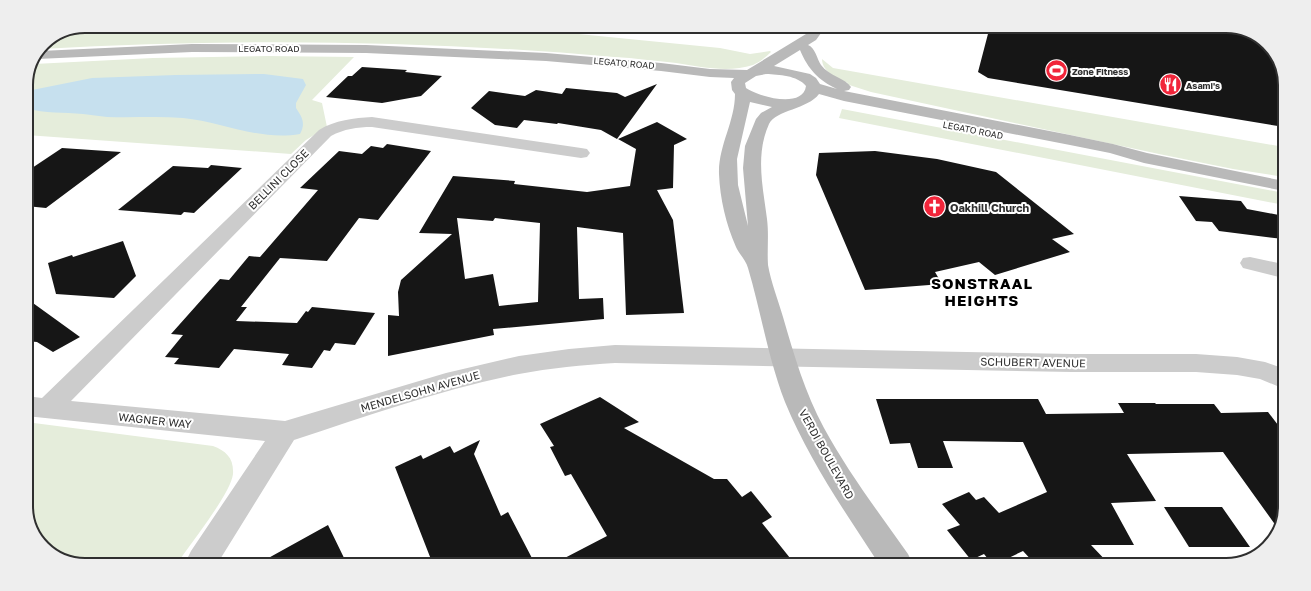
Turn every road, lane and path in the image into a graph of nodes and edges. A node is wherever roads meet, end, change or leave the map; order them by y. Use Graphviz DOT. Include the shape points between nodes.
graph roads {
  1 [pos="812,38"];
  2 [pos="43,56"];
  3 [pos="500,56"];
  4 [pos="751,73"];
  5 [pos="800,76"];
  6 [pos="813,87"];
  7 [pos="741,92"];
  8 [pos="797,101"];
  9 [pos="963,118"];
  10 [pos="581,153"];
  11 [pos="1144,158"];
  12 [pos="1278,185"];
  13 [pos="1250,263"];
  14 [pos="758,265"];
  15 [pos="1278,270"];
  16 [pos="782,356"];
  17 [pos="1278,377"];
  18 [pos="36,407"];
  19 [pos="285,432"];
  20 [pos="204,558"];
  21 [pos="893,558"];
  1 -- 4 [label="street"];
  1 -- 5 [label="street" via="799,62"];
  1 -- 9 [label="street" via="812,64 834,83"];
  2 -- 3 [label="street, LEGATO ROAD" via="161,49 299,48 382,49"];
  3 -- 4 [label="street, LEGATO ROAD" via="600,61 710,73"];
  3 -- 7 [label="street, LEGATO ROAD" via="705,81"];
  4 -- 5 [label="street, LEGATO ROAD" via="776,70"];
  4 -- 7 [label="street" via="738,82"];
  5 -- 6 [label="street"];
  6 -- 8 [label="street" via="810,96"];
  6 -- 9 [label="street, LEGATO ROAD" via="844,96"];
  7 -- 8 [label="street, LEGATO ROAD" via="750,98 768,103"];
  7 -- 14 [label="street, VERDI BOULEVARD" via="744,105 730,149 728,170 732,201 746,249"];
  8 -- 11 [label="street, LEGATO ROAD" via="839,105 1107,155"];
  8 -- 14 [label="street, VERDI BOULEVARD" via="767,116 753,146 752,168 759,235"];
  9 -- 11 [label="street, LEGATO ROAD"];
  10 -- 18 [label="street, BELLINI CLOSE" via="372,122 333,128"];
  11 -- 12 [label="street, LEGATO ROAD"];
  13 -- 15 [label="street"];
  14 -- 16 [label="street, VERDI BOULEVARD"];
  16 -- 17 [label="street, SCHUBERT AVENUE" via="1072,363 1196,363 1237,366 1265,371"];
  16 -- 19 [label="street, MENDELSOHN AVENUE" via="615,354 519,365 446,382"];
  16 -- 21 [label="street, VERDI BOULEVARD" via="813,433 842,483"];
  18 -- 19 [label="street, WAGNER WAY"];
  19 -- 20 [label="street"];
}
